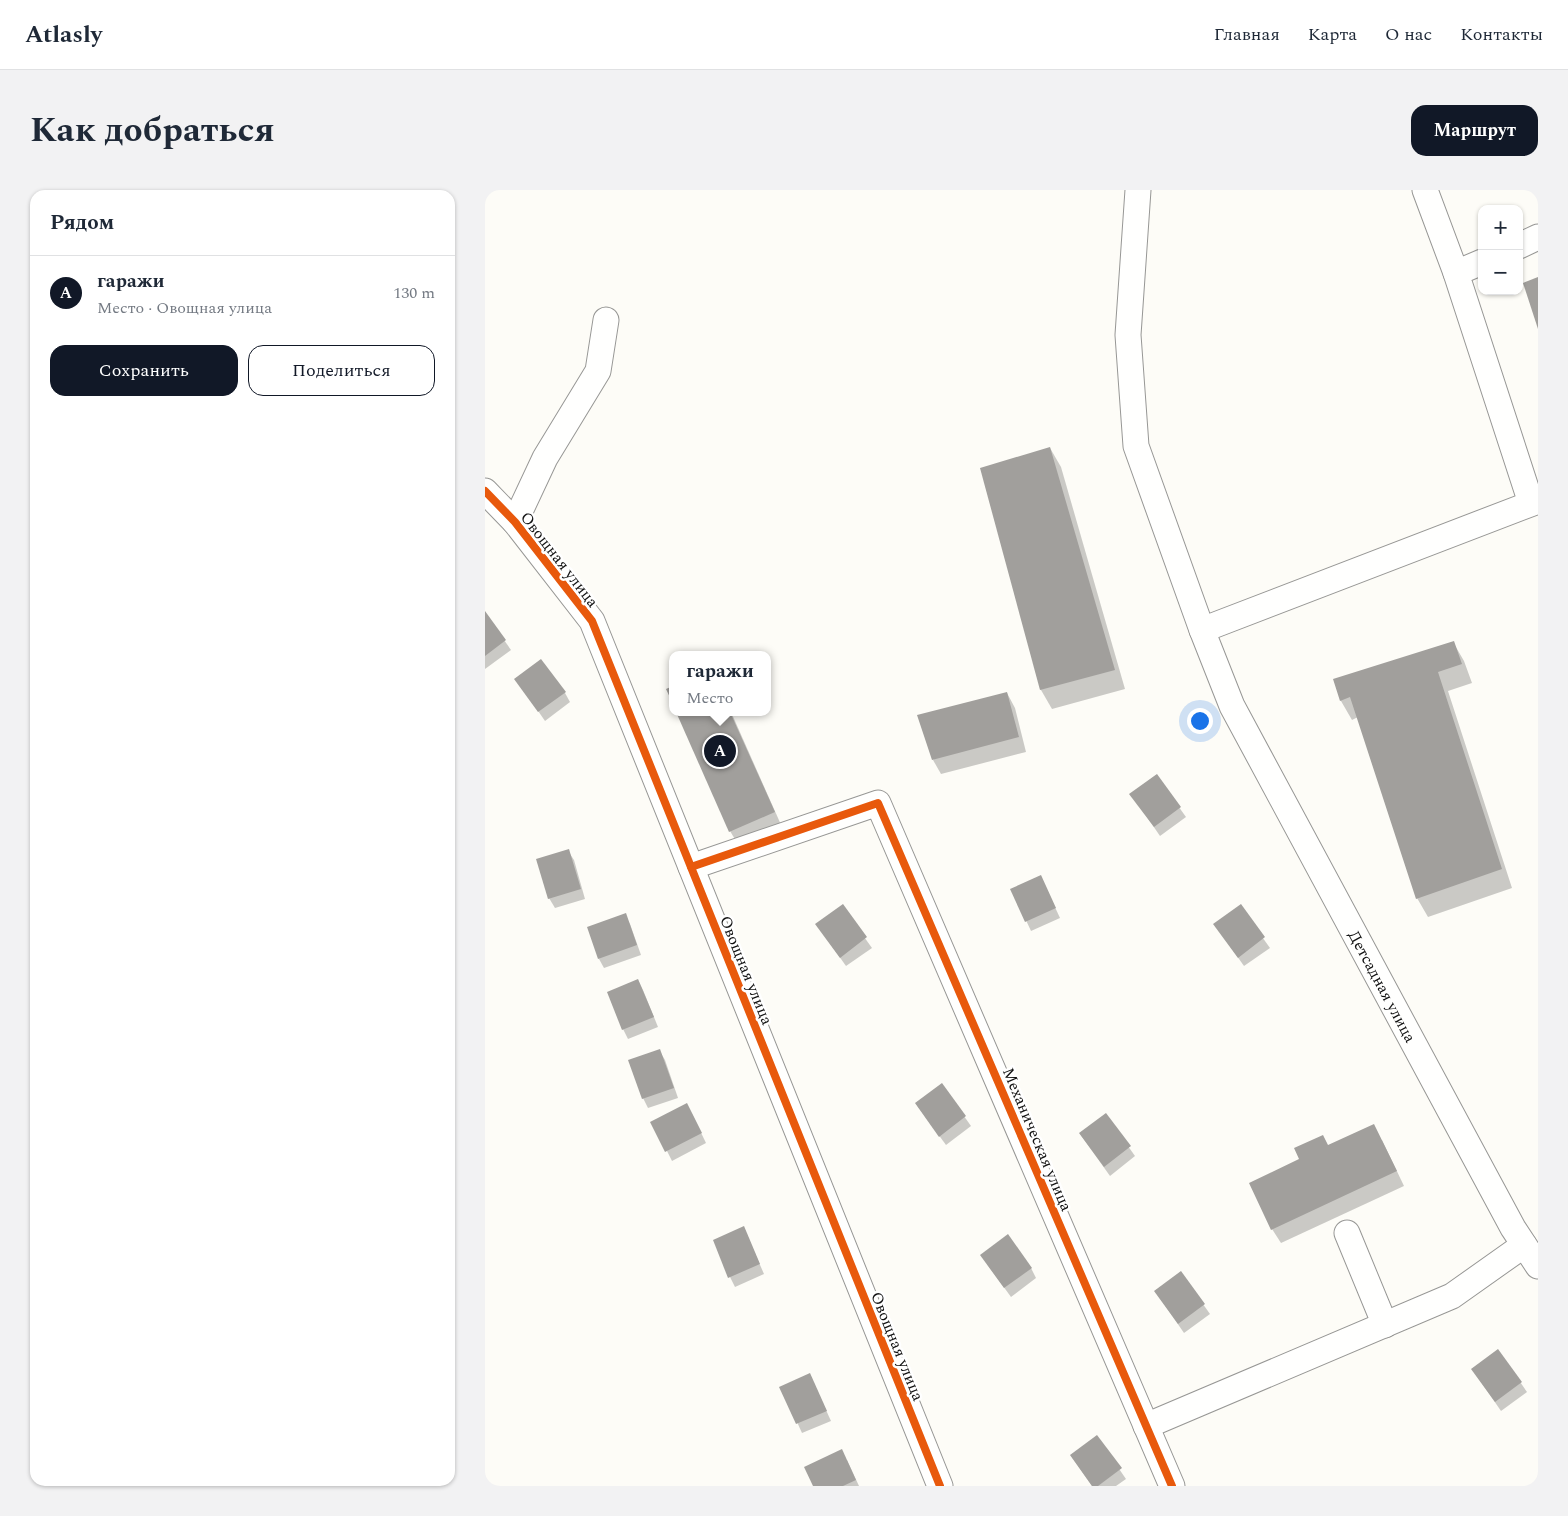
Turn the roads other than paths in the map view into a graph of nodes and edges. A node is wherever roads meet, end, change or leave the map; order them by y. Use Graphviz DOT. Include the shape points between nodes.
graph roads {
  1 [pos="1138,190"];
  2 [pos="1425,190"];
  3 [pos="1538,238"];
  4 [pos="1523,244"];
  5 [pos="1478,264"];
  6 [pos="1456,273"];
  7 [pos="606,320"];
  8 [pos="485,491"];
  9 [pos="1534,502"];
  10 [pos="515,522"];
  11 [pos="1202,630"];
  12 [pos="691,867"];
  13 [pos="1347,1233"];
  14 [pos="1524,1244"];
  15 [pos="1538,1266"];
  16 [pos="1385,1324"];
  17 [pos="1146,1426"];
  18 [pos="940,1486"];
  19 [pos="1172,1486"];
  1 -- 11 [label="street, Детсадная улица" via="1128,335 1136,446"];
  2 -- 6 [label="street"];
  3 -- 4 [label="street"];
  5 -- 6 [label="street"];
  6 -- 9 [label="street"];
  7 -- 10 [label="street" via="598,370 545,458"];
  8 -- 10 [label="street, Овощная улица"];
  9 -- 11 [label="street"];
  10 -- 12 [label="street, Овощная улица" via="592,621"];
  11 -- 14 [label="street, Детсадная улица" via="1233,706"];
  12 -- 17 [label="street, Механическая улица" via="879,803"];
  12 -- 18 [label="street, Овощная улица"];
  13 -- 16 [label="street"];
  14 -- 15 [label="street, Детсадная улица"];
  14 -- 16 [label="street" via="1452,1296"];
  16 -- 17 [label="street"];
  17 -- 19 [label="street, Механическая улица"];
}
